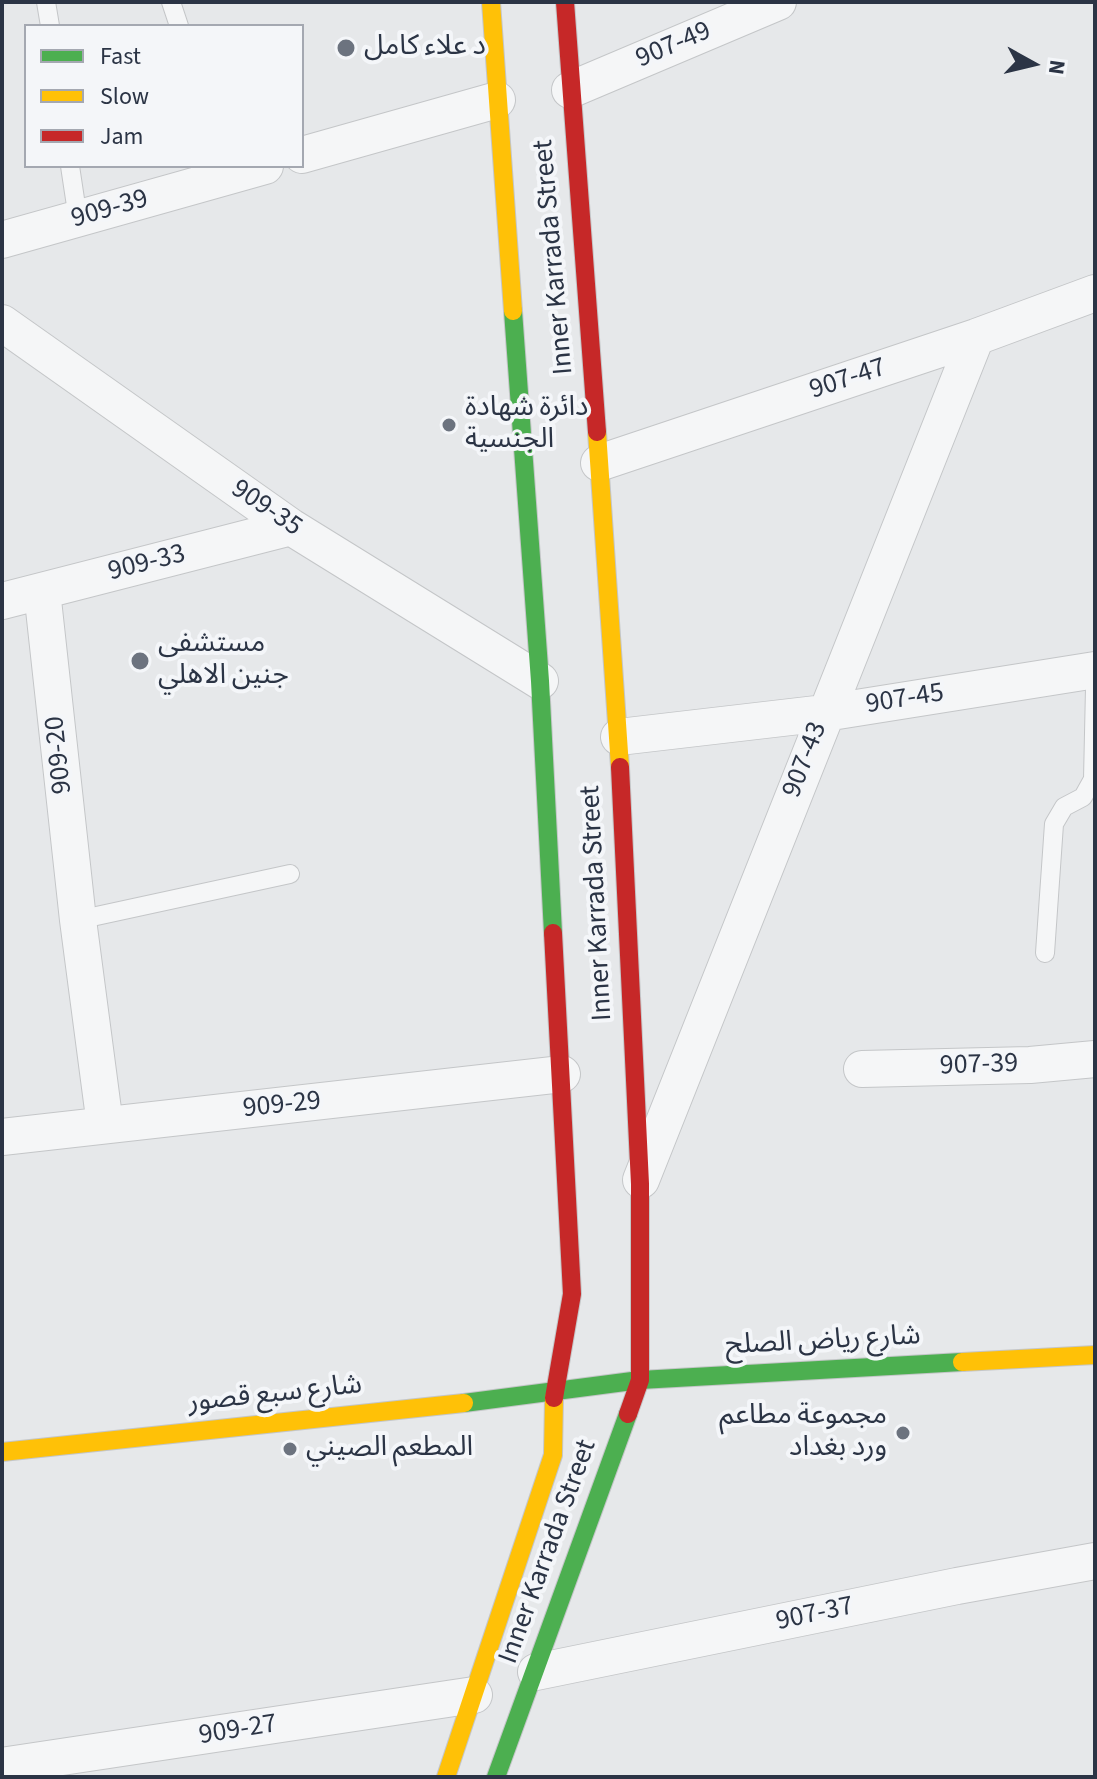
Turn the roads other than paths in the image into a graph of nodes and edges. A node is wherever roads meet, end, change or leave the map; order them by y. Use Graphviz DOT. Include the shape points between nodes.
graph roads {
  1 [pos="46,2"];
  2 [pos="171,2"];
  3 [pos="491,2"];
  4 [pos="565,2"];
  5 [pos="778,2"];
  6 [pos="50,24"];
  7 [pos="178,24"];
  8 [pos="570,90"];
  9 [pos="497,100"];
  10 [pos="304,154"];
  11 [pos="70,168"];
  12 [pos="250,168"];
  13 [pos="227,171"];
  14 [pos="78,219"];
  15 [pos="2,240"];
  16 [pos="1095,293"];
  17 [pos="2,323"];
  18 [pos="976,337"];
  19 [pos="599,463"];
  20 [pos="291,527"];
  21 [pos="42,591"];
  22 [pos="2,601"];
  23 [pos="1095,670"];
  24 [pos="540,681"];
  25 [pos="1095,688"];
  26 [pos="825,713"];
  27 [pos="619,737"];
  28 [pos="290,874"];
  29 [pos="78,920"];
  30 [pos="1045,953"];
  31 [pos="1095,1059"];
  32 [pos="862,1069"];
  33 [pos="562,1074"];
  34 [pos="105,1125"];
  35 [pos="2,1137"];
  36 [pos="640,1184"];
  37 [pos="1095,1355"];
  38 [pos="640,1380"];
  39 [pos="554,1393"];
  40 [pos="2,1452"];
  41 [pos="1095,1561"];
  42 [pos="536,1672"];
  43 [pos="474,1695"];
  44 [pos="2,1766"];
  45 [pos="446,1777"];
  46 [pos="496,1777"];
  1 -- 6 [label="lane"];
  2 -- 7 [label="lane"];
  3 -- 9 [label="main road, Inner Karrada Street"];
  4 -- 8 [label="main road, Inner Karrada Street"];
  5 -- 8 [label="street, 907-49"];
  8 -- 19 [label="main road, Inner Karrada Street"];
  9 -- 10 [label="street"];
  9 -- 24 [label="main road, Inner Karrada Street"];
  11 -- 14 [label="lane"];
  12 -- 13 [label="street, 909-39"];
  13 -- 14 [label="street, 909-39"];
  14 -- 15 [label="street, 909-39"];
  16 -- 18 [label="street, 907-47"];
  17 -- 20 [label="street, 909-35"];
  18 -- 19 [label="street, 907-47"];
  18 -- 26 [label="street, 907-43"];
  19 -- 27 [label="main road, Inner Karrada Street"];
  20 -- 21 [label="street, 909-33"];
  20 -- 24 [label="street, 909-35"];
  21 -- 22 [label="street, 909-33"];
  21 -- 29 [label="street, 909-20"];
  23 -- 26 [label="street, 907-45"];
  24 -- 33 [label="main road, Inner Karrada Street"];
  25 -- 30 [label="lane" via="1093,779 1083,797 1064,807 1054,824"];
  26 -- 27 [label="street, 907-45"];
  26 -- 36 [label="street, 907-43"];
  27 -- 36 [label="main road, Inner Karrada Street"];
  28 -- 29 [label="lane"];
  29 -- 34 [label="street, 909-20"];
  31 -- 32 [label="street, 907-39"];
  33 -- 34 [label="street, 909-29"];
  33 -- 39 [label="main road, Inner Karrada Street" via="572,1294"];
  34 -- 35 [label="street, 909-29"];
  36 -- 38 [label="main road, Inner Karrada Street"];
  37 -- 38 [label="main road, شارع رياض الصلح"];
  38 -- 39 [label="main road, شارع رياض الصلح"];
  38 -- 42 [label="main road, Inner Karrada Street"];
  39 -- 40 [label="main road, شارع سبع قصور"];
  39 -- 43 [label="main road, Inner Karrada Street" via="553,1455"];
  41 -- 42 [label="street, 907-37"];
  42 -- 46 [label="main road, Inner Karrada Street"];
  43 -- 44 [label="street, 909-27"];
  43 -- 45 [label="main road, Inner Karrada Street"];
}
